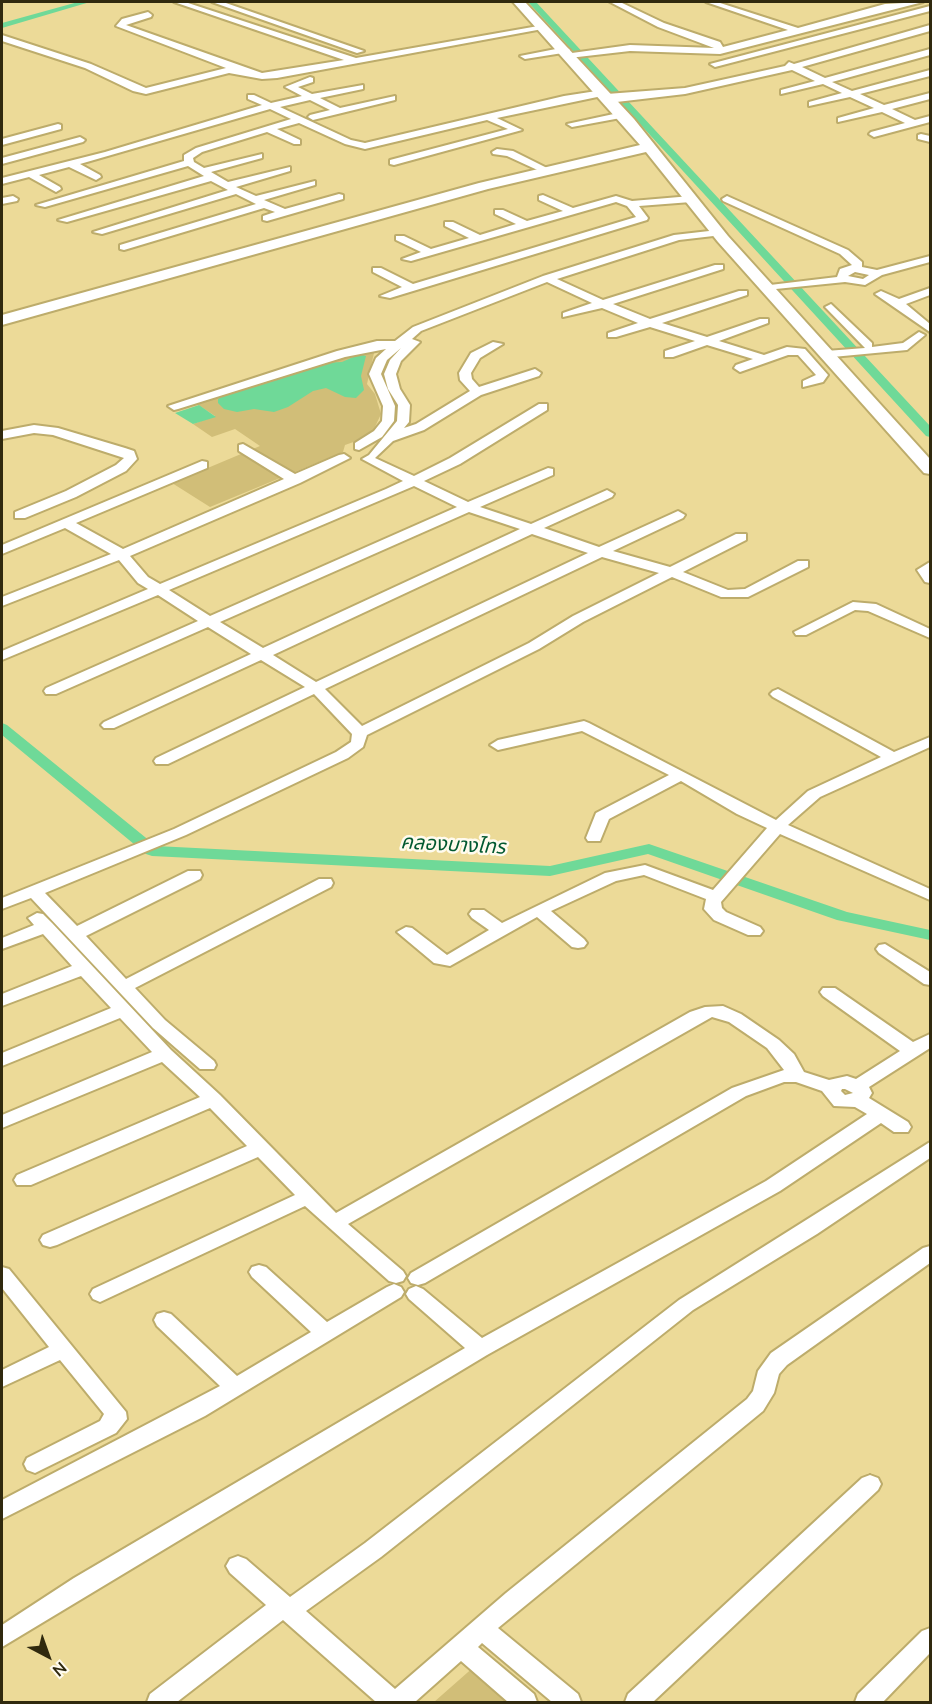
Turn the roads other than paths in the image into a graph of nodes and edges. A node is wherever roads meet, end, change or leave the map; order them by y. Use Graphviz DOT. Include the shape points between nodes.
graph roads {
  1 [pos="177,2"];
  2 [pos="216,2"];
  3 [pos="519,2"];
  4 [pos="614,2"];
  5 [pos="710,2"];
  6 [pos="919,2"];
  7 [pos="930,9"];
  8 [pos="906,14"];
  9 [pos="148,15"];
  10 [pos="930,23"];
  11 [pos="544,28"];
  12 [pos="930,28"];
  13 [pos="799,31"];
  14 [pos="2,38"];
  15 [pos="17,43"];
  16 [pos="2,48"];
  17 [pos="720,51"];
  18 [pos="930,52"];
  19 [pos="329,54"];
  20 [pos="572,54"];
  21 [pos="759,54"];
  22 [pos="525,56"];
  23 [pos="379,58"];
  24 [pos="358,62"];
  25 [pos="347,64"];
  26 [pos="715,64"];
  27 [pos="793,67"];
  28 [pos="240,70"];
  29 [pos="930,74"];
  30 [pos="335,75"];
  31 [pos="826,82"];
  32 [pos="360,87"];
  33 [pos="784,92"];
  34 [pos="852,94"];
  35 [pos="930,96"];
  36 [pos="251,97"];
  37 [pos="309,97"];
  38 [pos="609,97"];
  39 [pos="392,98"];
  40 [pos="812,104"];
  41 [pos="270,106"];
  42 [pos="218,108"];
  43 [pos="884,109"];
  44 [pos="339,111"];
  45 [pos="236,115"];
  46 [pos="623,116"];
  47 [pos="313,117"];
  48 [pos="490,118"];
  49 [pos="930,119"];
  50 [pos="299,120"];
  51 [pos="841,120"];
  52 [pos="914,123"];
  53 [pos="572,124"];
  54 [pos="58,127"];
  55 [pos="267,128"];
  56 [pos="458,129"];
  57 [pos="874,134"];
  58 [pos="421,138"];
  59 [pos="80,140"];
  60 [pos="483,140"];
  61 [pos="2,142"];
  62 [pos="297,142"];
  63 [pos="649,147"];
  64 [pos="384,148"];
  65 [pos="445,150"];
  66 [pos="497,152"];
  67 [pos="258,156"];
  68 [pos="406,159"];
  69 [pos="2,161"];
  70 [pos="394,162"];
  71 [pos="189,163"];
  72 [pos="71,164"];
  73 [pos="286,169"];
  74 [pos="548,171"];
  75 [pos="2,173"];
  76 [pos="31,174"];
  77 [pos="208,174"];
  78 [pos="96,177"];
  79 [pos="7,180"];
  80 [pos="311,183"];
  81 [pos="232,188"];
  82 [pos="56,189"];
  83 [pos="339,197"];
  84 [pos="543,198"];
  85 [pos="13,199"];
  86 [pos="727,199"];
  87 [pos="2,201"];
  88 [pos="260,202"];
  89 [pos="693,202"];
  90 [pos="40,205"];
  91 [pos="633,206"];
  92 [pos="571,211"];
  93 [pos="499,212"];
  94 [pos="284,213"];
  95 [pos="267,218"];
  96 [pos="63,220"];
  97 [pos="449,224"];
  98 [pos="524,224"];
  99 [pos="98,232"];
  100 [pos="721,236"];
  101 [pos="400,238"];
  102 [pos="478,238"];
  103 [pos="124,247"];
  104 [pos="430,252"];
  105 [pos="407,259"];
  106 [pos="930,259"];
  107 [pos="719,267"];
  108 [pos="855,269"];
  109 [pos="377,270"];
  110 [pos="875,273"];
  111 [pos="845,279"];
  112 [pos="551,281"];
  113 [pos="412,288"];
  114 [pos="775,288"];
  115 [pos="930,291"];
  116 [pos="743,293"];
  117 [pos="881,294"];
  118 [pos="386,296"];
  119 [pos="898,303"];
  120 [pos="600,305"];
  121 [pos="831,307"];
  122 [pos="567,315"];
  123 [pos="2,320"];
  124 [pos="764,321"];
  125 [pos="650,323"];
  126 [pos="927,332"];
  127 [pos="612,335"];
  128 [pos="706,341"];
  129 [pos="497,344"];
  130 [pos="401,345"];
  131 [pos="863,349"];
  132 [pos="669,354"];
  133 [pos="826,355"];
  134 [pos="764,359"];
  135 [pos="740,368"];
  136 [pos="535,373"];
  137 [pos="807,384"];
  138 [pos="477,392"];
  139 [pos="174,406"];
  140 [pos="543,407"];
  141 [pos="2,435"];
  142 [pos="391,438"];
  143 [pos="359,446"];
  144 [pos="243,448"];
  145 [pos="371,457"];
  146 [pos="344,458"];
  147 [pos="202,465"];
  148 [pos="930,469"];
  149 [pos="548,472"];
  150 [pos="295,480"];
  151 [pos="415,482"];
  152 [pos="607,494"];
  153 [pos="466,507"];
  154 [pos="20,515"];
  155 [pos="678,515"];
  156 [pos="65,523"];
  157 [pos="530,529"];
  158 [pos="741,537"];
  159 [pos="2,550"];
  160 [pos="600,552"];
  161 [pos="123,554"];
  162 [pos="803,564"];
  163 [pos="930,566"];
  164 [pos="672,572"];
  165 [pos="930,579"];
  166 [pos="159,590"];
  167 [pos="2,602"];
  168 [pos="210,622"];
  169 [pos="801,633"];
  170 [pos="930,634"];
  171 [pos="262,654"];
  172 [pos="2,656"];
  173 [pos="316,688"];
  174 [pos="51,691"];
  175 [pos="778,694"];
  176 [pos="109,725"];
  177 [pos="360,733"];
  178 [pos="930,742"];
  179 [pos="498,745"];
  180 [pos="892,757"];
  181 [pos="162,761"];
  182 [pos="681,775"];
  183 [pos="778,826"];
  184 [pos="594,838"];
  185 [pos="194,875"];
  186 [pos="325,883"];
  187 [pos="35,892"];
  188 [pos="719,895"];
  189 [pos="930,895"];
  190 [pos="2,904"];
  191 [pos="539,910"];
  192 [pos="478,914"];
  193 [pos="502,931"];
  194 [pos="754,931"];
  195 [pos="406,932"];
  196 [pos="75,934"];
  197 [pos="578,943"];
  198 [pos="2,944"];
  199 [pos="885,949"];
  200 [pos="84,968"];
  201 [pos="930,980"];
  202 [pos="124,987"];
  203 [pos="829,992"];
  204 [pos="2,1000"];
  205 [pos="123,1010"];
  206 [pos="930,1040"];
  207 [pos="913,1051"];
  208 [pos="164,1054"];
  209 [pos="2,1060"];
  210 [pos="207,1065"];
  211 [pos="797,1076"];
  212 [pos="858,1093"];
  213 [pos="213,1099"];
  214 [pos="880,1115"];
  215 [pos="2,1122"];
  216 [pos="901,1127"];
  217 [pos="260,1148"];
  218 [pos="930,1149"];
  219 [pos="24,1180"];
  220 [pos="309,1196"];
  221 [pos="334,1223"];
  222 [pos="50,1240"];
  223 [pos="930,1253"];
  224 [pos="259,1272"];
  225 [pos="3,1278"];
  226 [pos="406,1285"];
  227 [pos="100,1294"];
  228 [pos="164,1320"];
  229 [pos="326,1333"];
  230 [pos="64,1349"];
  231 [pos="480,1349"];
  232 [pos="2,1378"];
  233 [pos="235,1387"];
  234 [pos="35,1464"];
  235 [pos="870,1484"];
  236 [pos="2,1510"];
  237 [pos="238,1566"];
  238 [pos="286,1608"];
  239 [pos="481,1628"];
  240 [pos="2,1637"];
  241 [pos="930,1638"];
  242 [pos="460,1647"];
  243 [pos="159,1702"];
  244 [pos="395,1702"];
  245 [pos="525,1702"];
  246 [pos="569,1702"];
  247 [pos="637,1702"];
  248 [pos="867,1702"];
  1 -- 19 [label="street"];
  2 -- 23 [label="street"];
  3 -- 11 [label="street"];
  4 -- 17 [label="street" via="661,25 717,44"];
  5 -- 13 [label="street"];
  6 -- 13 [label="street" via="885,7"];
  7 -- 8 [label="street"];
  8 -- 10 [label="street"];
  8 -- 21 [label="street"];
  9 -- 28 [label="street" via="120,26"];
  11 -- 20 [label="street"];
  11 -- 23 [label="street"];
  12 -- 27 [label="street"];
  13 -- 17 [label="street"];
  14 -- 15 [label="street"];
  15 -- 16 [label="street"];
  15 -- 28 [label="street" via="87,66 140,90"];
  17 -- 20 [label="street" via="641,47"];
  18 -- 31 [label="street"];
  19 -- 24 [label="street"];
  19 -- 25 [label="street"];
  20 -- 22 [label="street"];
  20 -- 38 [label="street"];
  21 -- 26 [label="street"];
  21 -- 27 [label="street"];
  23 -- 24 [label="street"];
  24 -- 25 [label="street"];
  25 -- 28 [label="street" via="268,76"];
  27 -- 31 [label="street"];
  27 -- 38 [label="street" via="685,91"];
  29 -- 34 [label="street"];
  30 -- 37 [label="street" via="290,85"];
  31 -- 33 [label="street"];
  31 -- 34 [label="street"];
  32 -- 37 [label="street"];
  34 -- 40 [label="street"];
  34 -- 43 [label="street"];
  35 -- 43 [label="street"];
  36 -- 41 [label="street"];
  37 -- 41 [label="street"];
  37 -- 44 [label="street"];
  38 -- 46 [label="street"];
  38 -- 48 [label="street" via="559,102"];
  39 -- 44 [label="street"];
  41 -- 45 [label="street"];
  41 -- 50 [label="street"];
  42 -- 45 [label="street"];
  43 -- 51 [label="street"];
  43 -- 52 [label="street"];
  44 -- 47 [label="street"];
  45 -- 72 [label="street"];
  46 -- 53 [label="street"];
  46 -- 63 [label="street"];
  48 -- 50 [label="street" via="365,146"];
  48 -- 60 [label="street" via="517,130"];
  49 -- 52 [label="street"];
  50 -- 55 [label="street"];
  52 -- 57 [label="street"];
  54 -- 61 [label="street"];
  55 -- 62 [label="street"];
  55 -- 71 [label="street" via="200,150 188,156"];
  56 -- 60 [label="street"];
  58 -- 65 [label="street"];
  59 -- 69 [label="street"];
  60 -- 65 [label="street"];
  63 -- 74 [label="street"];
  63 -- 89 [label="street"];
  64 -- 68 [label="street"];
  65 -- 68 [label="street"];
  66 -- 74 [label="street" via="509,153"];
  67 -- 77 [label="street"];
  68 -- 70 [label="street"];
  71 -- 77 [label="street"];
  71 -- 90 [label="street"];
  72 -- 76 [label="street"];
  72 -- 78 [label="street"];
  73 -- 81 [label="street"];
  74 -- 123 [label="street"];
  75 -- 79 [label="street"];
  76 -- 79 [label="street"];
  76 -- 82 [label="street"];
  77 -- 81 [label="street"];
  77 -- 96 [label="street"];
  80 -- 88 [label="street"];
  81 -- 88 [label="street"];
  81 -- 99 [label="street"];
  83 -- 94 [label="street"];
  84 -- 92 [label="street"];
  85 -- 87 [label="street"];
  86 -- 108 [label="street" via="844,252 858,264"];
  88 -- 94 [label="street"];
  88 -- 103 [label="street"];
  89 -- 91 [label="street"];
  89 -- 100 [label="street"];
  91 -- 92 [label="street" via="616,199"];
  91 -- 113 [label="street" via="643,218 640,220"];
  92 -- 98 [label="street"];
  93 -- 98 [label="street"];
  94 -- 95 [label="street"];
  97 -- 102 [label="street"];
  98 -- 102 [label="street"];
  100 -- 112 [label="street" via="666,245"];
  100 -- 114 [label="street"];
  101 -- 104 [label="street"];
  102 -- 104 [label="street"];
  104 -- 105 [label="street"];
  106 -- 110 [label="street"];
  107 -- 120 [label="street"];
  108 -- 110 [label="street"];
  108 -- 111 [label="street" via="841,274"];
  109 -- 113 [label="street"];
  110 -- 111 [label="street" via="872,281"];
  111 -- 114 [label="street"];
  112 -- 120 [label="street"];
  112 -- 130 [label="street"];
  113 -- 118 [label="street"];
  114 -- 133 [label="street"];
  115 -- 119 [label="street"];
  116 -- 125 [label="street"];
  117 -- 119 [label="street"];
  119 -- 126 [label="street"];
  120 -- 122 [label="street"];
  120 -- 125 [label="street"];
  121 -- 131 [label="street"];
  124 -- 128 [label="street"];
  125 -- 127 [label="street"];
  125 -- 128 [label="street"];
  126 -- 131 [label="street" via="907,346"];
  128 -- 132 [label="street"];
  128 -- 134 [label="street"];
  129 -- 138 [label="street" via="475,356 465,373"];
  130 -- 139 [label="street" via="349,351"];
  130 -- 142 [label="street" via="390,374 404,405 403,422"];
  130 -- 143 [label="street" via="381,358 375,374 389,406 388,421 378,435"];
  131 -- 133 [label="street"];
  133 -- 148 [label="street"];
  134 -- 135 [label="street"];
  134 -- 137 [label="street" via="787,351 806,354 822,375"];
  136 -- 138 [label="street"];
  138 -- 142 [label="street" via="420,427"];
  140 -- 151 [label="street"];
  141 -- 154 [label="street" via="34,429 54,431 121,450 131,459 71,494"];
  142 -- 145 [label="street"];
  143 -- 145 [label="street" via="370,448"];
  143 -- 146 [label="street" via="342,450"];
  144 -- 150 [label="street"];
  145 -- 146 [label="street" via="355,461"];
  145 -- 151 [label="street"];
  146 -- 150 [label="street"];
  147 -- 156 [label="street"];
  149 -- 153 [label="street"];
  150 -- 161 [label="street"];
  151 -- 153 [label="street"];
  151 -- 166 [label="street"];
  152 -- 157 [label="street"];
  153 -- 157 [label="street"];
  153 -- 168 [label="street"];
  155 -- 160 [label="street"];
  156 -- 159 [label="street"];
  156 -- 161 [label="street"];
  157 -- 160 [label="street"];
  157 -- 171 [label="street"];
  158 -- 164 [label="street"];
  160 -- 164 [label="street"];
  160 -- 173 [label="street"];
  161 -- 166 [label="street" via="130,568"];
  161 -- 167 [label="street"];
  162 -- 164 [label="street" via="741,595 726,594"];
  163 -- 165 [label="street" via="924,570"];
  164 -- 177 [label="street"];
  166 -- 168 [label="street"];
  166 -- 172 [label="street"];
  168 -- 171 [label="street"];
  168 -- 174 [label="street"];
  169 -- 170 [label="street" via="853,606 871,608"];
  171 -- 173 [label="street"];
  171 -- 176 [label="street"];
  173 -- 177 [label="street"];
  173 -- 181 [label="street"];
  175 -- 180 [label="street"];
  177 -- 187 [label="street" via="358,744 342,755 180,832"];
  178 -- 180 [label="street"];
  179 -- 182 [label="street" via="584,726"];
  180 -- 183 [label="street" via="814,794"];
  182 -- 183 [label="street" via="742,811"];
  182 -- 184 [label="street" via="602,816"];
  183 -- 188 [label="street"];
  183 -- 189 [label="street"];
  185 -- 196 [label="street"];
  186 -- 202 [label="street"];
  187 -- 190 [label="street"];
  187 -- 196 [label="street"];
  188 -- 191 [label="street" via="645,870 611,877"];
  188 -- 194 [label="street" via="712,909"];
  191 -- 193 [label="street"];
  191 -- 197 [label="street"];
  192 -- 193 [label="street"];
  193 -- 195 [label="street" via="450,961 440,959"];
  196 -- 202 [label="street"];
  198 -- 200 [label="street" via="41,923"];
  199 -- 201 [label="street"];
  200 -- 204 [label="street"];
  200 -- 205 [label="street"];
  202 -- 210 [label="street"];
  203 -- 207 [label="street"];
  205 -- 208 [label="street"];
  205 -- 209 [label="street"];
  206 -- 207 [label="street"];
  207 -- 212 [label="street"];
  208 -- 213 [label="street"];
  208 -- 215 [label="street"];
  211 -- 212 [label="street" via="833,1088 847,1082"];
  211 -- 221 [label="street" via="788,1058 735,1018 723,1012 704,1013"];
  211 -- 226 [label="street" via="765,1081 739,1092"];
  212 -- 214 [label="street"];
  213 -- 217 [label="street"];
  213 -- 219 [label="street"];
  214 -- 216 [label="street"];
  214 -- 231 [label="street" via="773,1186"];
  217 -- 220 [label="street"];
  217 -- 222 [label="street"];
  218 -- 238 [label="street" via="693,1300 373,1550"];
  220 -- 221 [label="street"];
  220 -- 227 [label="street"];
  221 -- 226 [label="street"];
  223 -- 239 [label="street" via="779,1359 769,1371 755,1405"];
  224 -- 229 [label="street"];
  225 -- 230 [label="street"];
  226 -- 229 [label="street"];
  226 -- 231 [label="street"];
  228 -- 233 [label="street"];
  229 -- 233 [label="street"];
  230 -- 232 [label="street"];
  230 -- 234 [label="street" via="115,1412 116,1419 108,1427"];
  231 -- 240 [label="street" via="82,1585"];
  233 -- 236 [label="street"];
  235 -- 247 [label="street"];
  237 -- 238 [label="street"];
  238 -- 243 [label="street"];
  238 -- 244 [label="street"];
  239 -- 242 [label="street"];
  239 -- 246 [label="street"];
  241 -- 248 [label="street"];
  242 -- 244 [label="street"];
  242 -- 245 [label="street"];
}
